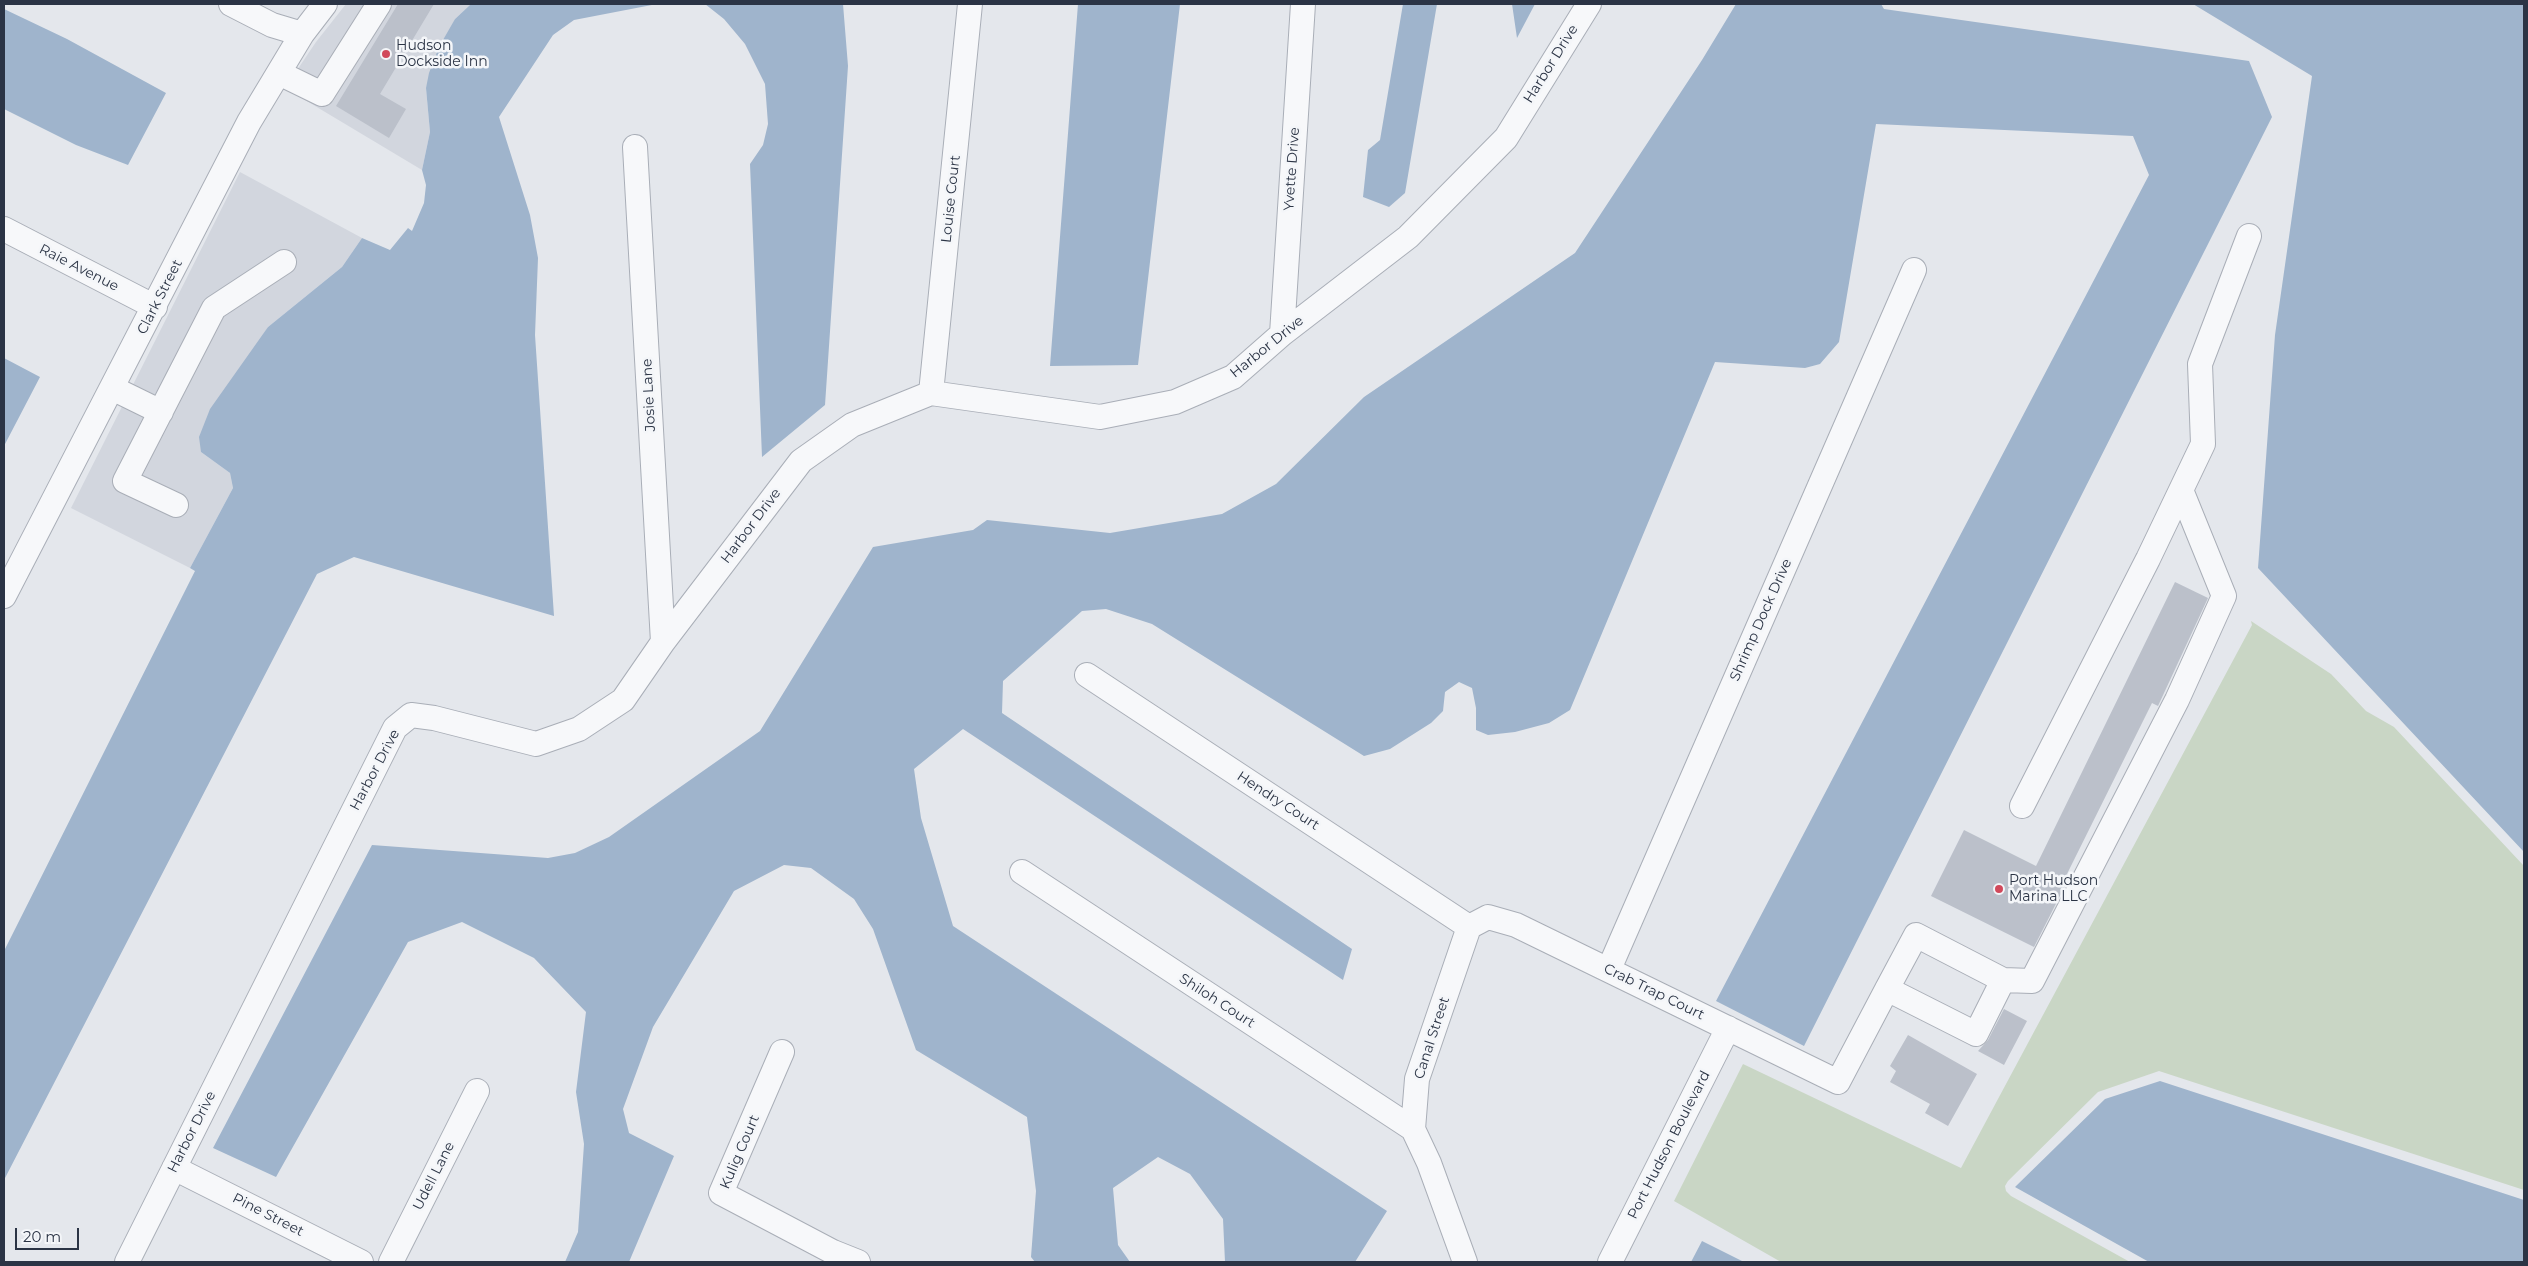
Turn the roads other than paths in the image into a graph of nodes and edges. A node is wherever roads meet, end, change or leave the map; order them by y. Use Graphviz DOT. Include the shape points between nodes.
graph roads {
  1 [pos="230,4"];
  2 [pos="309,4"];
  3 [pos="325,4"];
  4 [pos="379,4"];
  5 [pos="970,4"];
  6 [pos="1303,4"];
  7 [pos="1589,4"];
  8 [pos="302,34"];
  9 [pos="279,73"];
  10 [pos="635,147"];
  11 [pos="4,229"];
  12 [pos="2249,236"];
  13 [pos="284,262"];
  14 [pos="1914,270"];
  15 [pos="155,307"];
  16 [pos="1282,334"];
  17 [pos="112,388"];
  18 [pos="931,393"];
  19 [pos="161,412"];
  20 [pos="2181,490"];
  21 [pos="176,506"];
  22 [pos="5,588"];
  23 [pos="663,642"];
  24 [pos="1087,675"];
  25 [pos="2022,806"];
  26 [pos="1022,872"];
  27 [pos="1469,927"];
  28 [pos="1608,969"];
  29 [pos="2003,980"];
  30 [pos="1888,988"];
  31 [pos="1728,1028"];
  32 [pos="782,1052"];
  33 [pos="477,1091"];
  34 [pos="1413,1130"];
  35 [pos="174,1168"];
  36 [pos="127,1262"];
  37 [pos="361,1262"];
  38 [pos="391,1262"];
  39 [pos="858,1262"];
  40 [pos="1465,1262"];
  41 [pos="1610,1262"];
  1 -- 8 [label="street" via="272,25"];
  2 -- 8 [label="street"];
  3 -- 8 [label="street, Clark Street"];
  4 -- 9 [label="street" via="322,94"];
  5 -- 18 [label="street, Louise Court"];
  6 -- 16 [label="street, Yvette Drive"];
  7 -- 16 [label="street, Harbor Drive" via="1506,138 1408,237"];
  8 -- 9 [label="street, Clark Street"];
  9 -- 15 [label="street, Clark Street" via="249,122"];
  10 -- 23 [label="street, Josie Lane"];
  11 -- 15 [label="street, Raie Avenue"];
  12 -- 20 [label="street" via="2200,364 2202,444"];
  13 -- 19 [label="street" via="214,308"];
  14 -- 28 [label="street, Shrimp Dock Drive"];
  15 -- 17 [label="street, Clark Street"];
  16 -- 18 [label="street, Harbor Drive" via="1233,377 1175,402 1100,417"];
  17 -- 19 [label="street"];
  17 -- 22 [label="street, Clark Street"];
  18 -- 23 [label="street, Harbor Drive" via="852,425 801,462"];
  19 -- 21 [label="street" via="126,481"];
  20 -- 25 [label="street"];
  20 -- 29 [label="street" via="2224,596 2177,700 2032,981"];
  23 -- 35 [label="street, Harbor Drive" via="622,700 579,729 536,744 411,715 395,728"];
  24 -- 27 [label="street, Hendry Court"];
  26 -- 34 [label="street, Shiloh Court"];
  27 -- 28 [label="street, Crab Trap Court" via="1488,917 1516,925"];
  27 -- 34 [label="street, Canal Street" via="1417,1078"];
  28 -- 31 [label="street, Crab Trap Court"];
  29 -- 30 [label="street" via="1916,936"];
  29 -- 30 [label="street" via="1976,1034"];
  30 -- 31 [label="street, Crab Trap Court" via="1838,1082"];
  31 -- 41 [label="street, Port Hudson Boulevard"];
  32 -- 39 [label="street, Kulig Court" via="721,1193"];
  33 -- 38 [label="street, Udell Lane"];
  34 -- 40 [label="street" via="1429,1162"];
  35 -- 36 [label="street, Harbor Drive"];
  35 -- 37 [label="street, Pine Street"];
}
